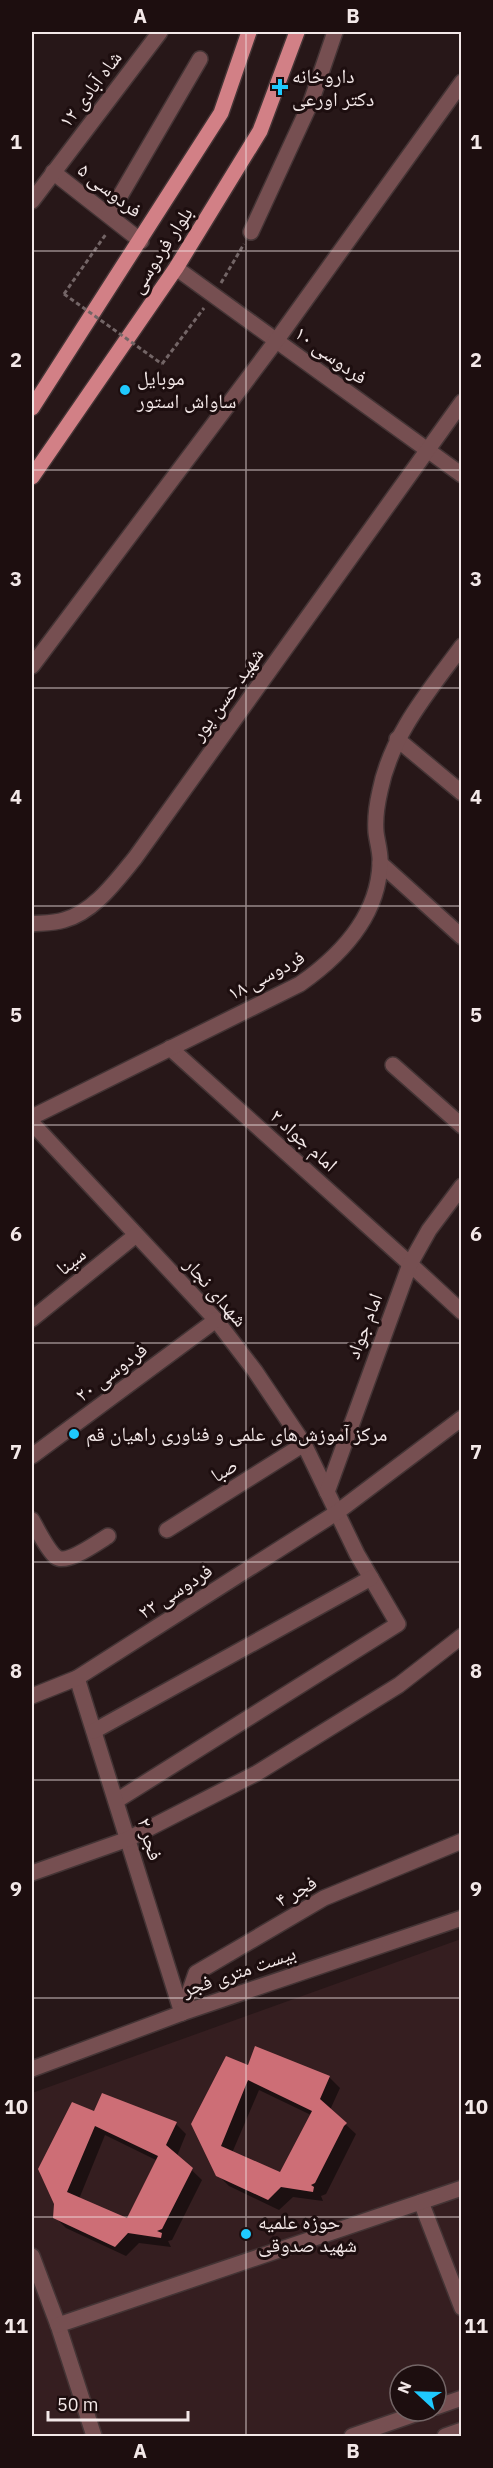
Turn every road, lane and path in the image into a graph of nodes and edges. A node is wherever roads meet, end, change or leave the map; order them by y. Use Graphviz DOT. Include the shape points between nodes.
graph roads {
  1 [pos="160,32"];
  2 [pos="249,32"];
  3 [pos="297,32"];
  4 [pos="335,32"];
  5 [pos="200,59"];
  6 [pos="462,82"];
  7 [pos="53,172"];
  8 [pos="32,201"];
  9 [pos="112,218"];
  10 [pos="251,232"];
  11 [pos="141,241"];
  12 [pos="176,268"];
  13 [pos="214,296"];
  14 [pos="276,341"];
  15 [pos="462,402"];
  16 [pos="32,408"];
  17 [pos="428,450"];
  18 [pos="462,475"];
  19 [pos="32,477"];
  20 [pos="462,646"];
  21 [pos="32,666"];
  22 [pos="397,739"];
  23 [pos="462,793"];
  24 [pos="380,864"];
  25 [pos="32,924"];
  26 [pos="462,937"];
  27 [pos="170,1048"];
  28 [pos="393,1065"];
  29 [pos="32,1117"];
  30 [pos="32,1123"];
  31 [pos="462,1126"];
  32 [pos="462,1186"];
  33 [pos="136,1235"];
  34 [pos="410,1263"];
  35 [pos="462,1312"];
  36 [pos="32,1319"];
  37 [pos="216,1320"];
  38 [pos="462,1418"];
  39 [pos="304,1444"];
  40 [pos="32,1456"];
  41 [pos="327,1492"];
  42 [pos="336,1514"];
  43 [pos="33,1527"];
  44 [pos="167,1530"];
  45 [pos="108,1536"];
  46 [pos="371,1578"];
  47 [pos="462,1636"];
  48 [pos="77,1678"];
  49 [pos="32,1696"];
  50 [pos="94,1731"];
  51 [pos="116,1801"];
  52 [pos="128,1839"];
  53 [pos="462,1841"];
  54 [pos="32,1873"];
  55 [pos="462,1918"];
  56 [pos="182,2013"];
  57 [pos="32,2069"];
  58 [pos="462,2188"];
  59 [pos="421,2202"];
  60 [pos="32,2256"];
  61 [pos="462,2308"];
  62 [pos="58,2325"];
  63 [pos="389,2423"];
  64 [pos="462,2430"];
  65 [pos="94,2436"];
  66 [pos="352,2436"];
  67 [pos="445,2436"];
  1 -- 7 [label="street, شاه آبادی ۱۲"];
  2 -- 11 [label="main road, بلوار فردوسی" via="221,113"];
  3 -- 12 [label="main road, بلوار فردوسی" via="260,131"];
  4 -- 10 [label="street" via="311,102"];
  5 -- 9 [label="street"];
  6 -- 14 [label="street"];
  7 -- 8 [label="street, شاه آبادی ۱۲"];
  7 -- 9 [label="street, فردوسی ۵"];
  9 -- 11 [label="street, فردوسی ۵"];
  9 -- 13 [label="path, bridge" via="64,294 162,364"];
  10 -- 13 [label="path"];
  11 -- 16 [label="main road, بلوار فردوسی"];
  12 -- 13 [label="street, فردوسی ۱۰"];
  12 -- 19 [label="main road, بلوار فردوسی"];
  13 -- 14 [label="street, فردوسی ۱۰"];
  14 -- 17 [label="street, فردوسی ۱۰"];
  14 -- 21 [label="street"];
  15 -- 17 [label="street, شهید حسن پور"];
  17 -- 18 [label="street, فردوسی ۱۰"];
  17 -- 25 [label="street, شهید حسن پور" via="120,877 88,907 65,920"];
  20 -- 22 [label="street, فردوسی ۱۸"];
  22 -- 23 [label="street"];
  22 -- 24 [label="street, فردوسی ۱۸" via="380,791 376,830"];
  24 -- 26 [label="street"];
  24 -- 27 [label="street, فردوسی ۱۸" via="373,900 363,922 324,967 300,984"];
  27 -- 29 [label="street, فردوسی ۱۸"];
  27 -- 34 [label="street, امام جواد ۲"];
  28 -- 31 [label="street"];
  30 -- 33 [label="street, شهدای نجار"];
  32 -- 34 [label="street, امام جواد"];
  33 -- 36 [label="street, سینا"];
  33 -- 37 [label="street, شهدای نجار"];
  34 -- 35 [label="street, امام جواد ۲"];
  34 -- 41 [label="street, امام جواد"];
  37 -- 39 [label="street, شهدای نجار"];
  37 -- 40 [label="street, فردوسی ۲۰"];
  38 -- 42 [label="street, فردوسی ۲۲"];
  39 -- 41 [label="street, شهدای نجار"];
  39 -- 44 [label="street, صبا"];
  41 -- 42 [label="street, شهدای نجار"];
  42 -- 46 [label="street, شهدای نجار"];
  42 -- 48 [label="street, فردوسی ۲۲"];
  43 -- 45 [label="street" via="55,1557 63,1559"];
  46 -- 50 [label="street"];
  46 -- 51 [label="street, شهدای نجار" via="398,1624"];
  47 -- 52 [label="street" via="399,1685 257,1773"];
  48 -- 49 [label="street, فردوسی ۲۲"];
  48 -- 50 [label="street, فجر ۲"];
  50 -- 51 [label="street, فجر ۲"];
  51 -- 52 [label="street, فجر ۲"];
  52 -- 54 [label="street"];
  52 -- 56 [label="street, فجر ۲"];
  53 -- 56 [label="street, فجر ۴" via="324,1898 196,1973"];
  55 -- 56 [label="street, بیست متری فجر"];
  56 -- 57 [label="street, بیست متری فجر"];
  58 -- 59 [label="street"];
  59 -- 61 [label="street"];
  59 -- 62 [label="street"];
  60 -- 62 [label="street"];
  62 -- 65 [label="street"];
  63 -- 66 [label="street"];
  64 -- 67 [label="street"];
}
